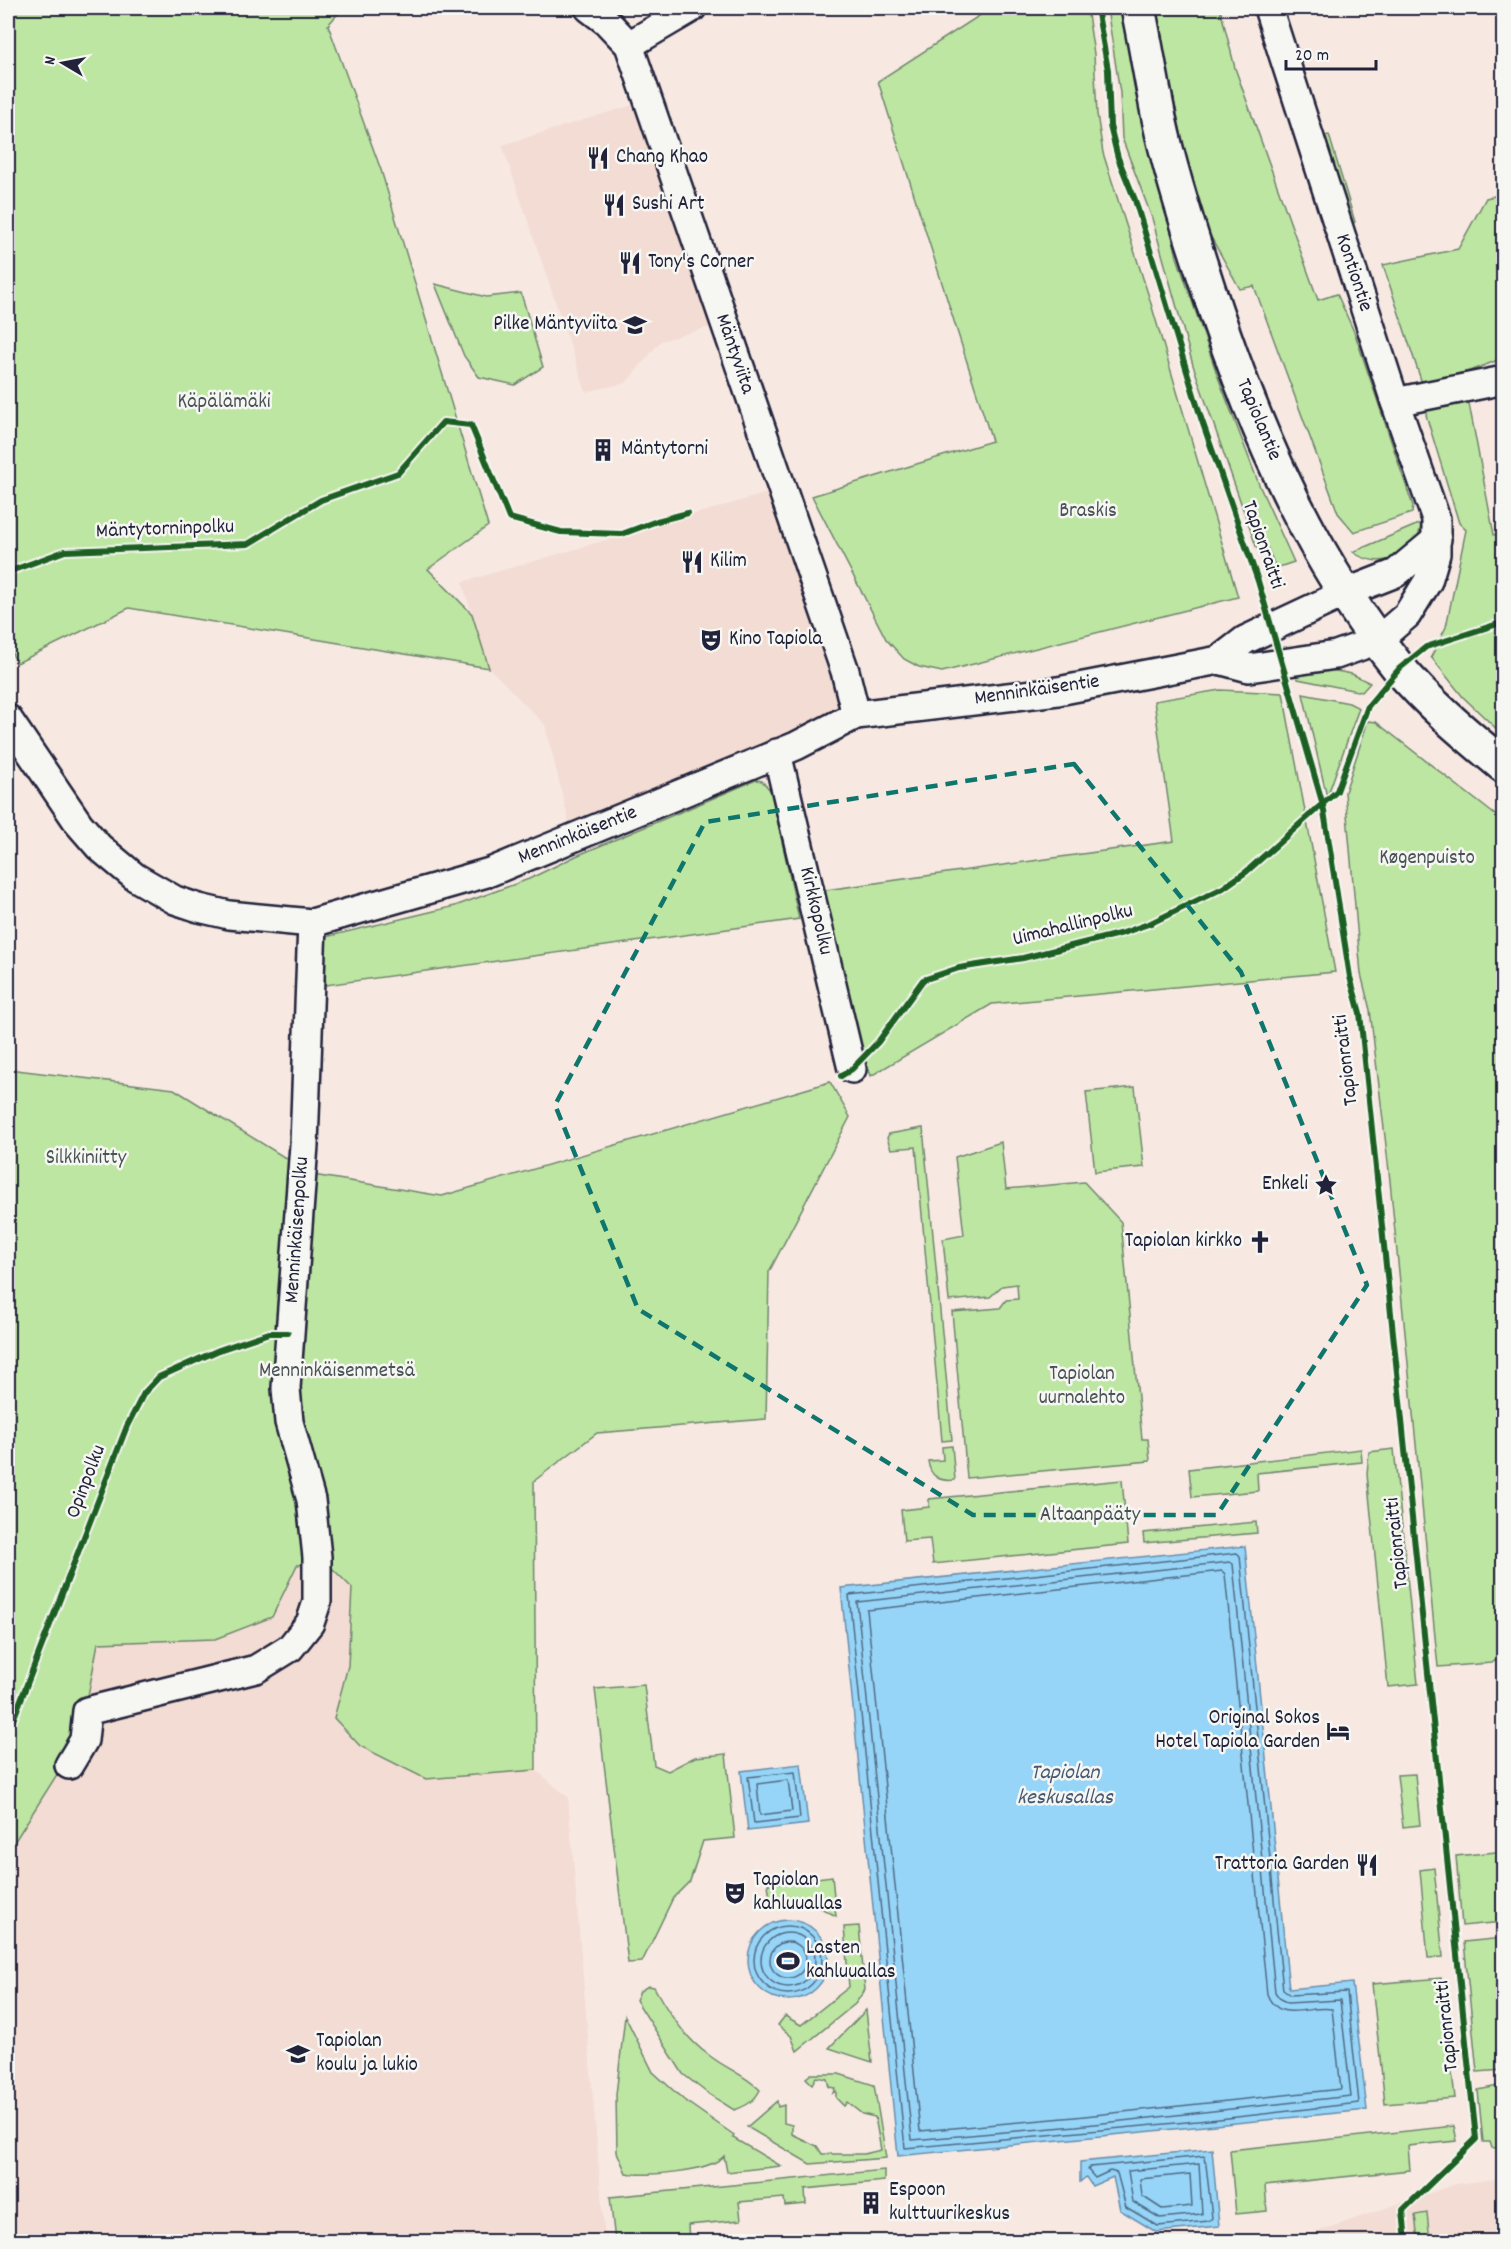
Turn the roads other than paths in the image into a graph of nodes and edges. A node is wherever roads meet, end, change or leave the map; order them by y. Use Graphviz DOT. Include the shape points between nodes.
graph roads {
  1 [pos="589,8"];
  2 [pos="692,8"];
  3 [pos="1138,8"];
  4 [pos="1268,8"];
  5 [pos="629,45"];
  6 [pos="1503,380"];
  7 [pos="1395,402"];
  8 [pos="1437,539"];
  9 [pos="1345,593"];
  10 [pos="1378,640"];
  11 [pos="1219,660"];
  12 [pos="856,715"];
  13 [pos="8,719"];
  14 [pos="777,753"];
  15 [pos="1503,766"];
  16 [pos="312,923"];
  17 [pos="852,1069"];
  18 [pos="69,1765"];
  1 -- 5 [label="street, Mäntyviita"];
  2 -- 5 [label="street"];
  3 -- 9 [label="main road, Tapiolantie" via="1160,125 1219,325 1264,440 1314,542"];
  4 -- 7 [label="street, Kontiontie"];
  5 -- 12 [label="street, Mäntyviita" via="845,671"];
  6 -- 7 [label="street"];
  7 -- 8 [label="street, Kontiontie" via="1434,512"];
  8 -- 9 [label="street" via="1396,573"];
  8 -- 10 [label="street, Kontiontie" via="1433,565 1416,601 1407,615"];
  9 -- 10 [label="main road, Tapiolantie"];
  9 -- 11 [label="street, Menninkäisentie" via="1245,640"];
  10 -- 11 [label="street, Menninkäisentie" via="1336,655 1249,668"];
  10 -- 15 [label="main road, Tapiolantie" via="1414,684"];
  11 -- 12 [label="street, Menninkäisentie" via="1058,691"];
  12 -- 14 [label="street, Menninkäisentie"];
  13 -- 16 [label="street, Menninkäisentie" via="79,824 122,868 175,900 199,908"];
  14 -- 16 [label="street, Menninkäisentie" via="490,872"];
  14 -- 17 [label="street, Kirkkopolku"];
  16 -- 18 [label="street, Menninkäisenpolku" via="304,1145 286,1388 288,1422 311,1500 317,1557 315,1613 291,1648 267,1665 87,1710 84,1740"];
}
